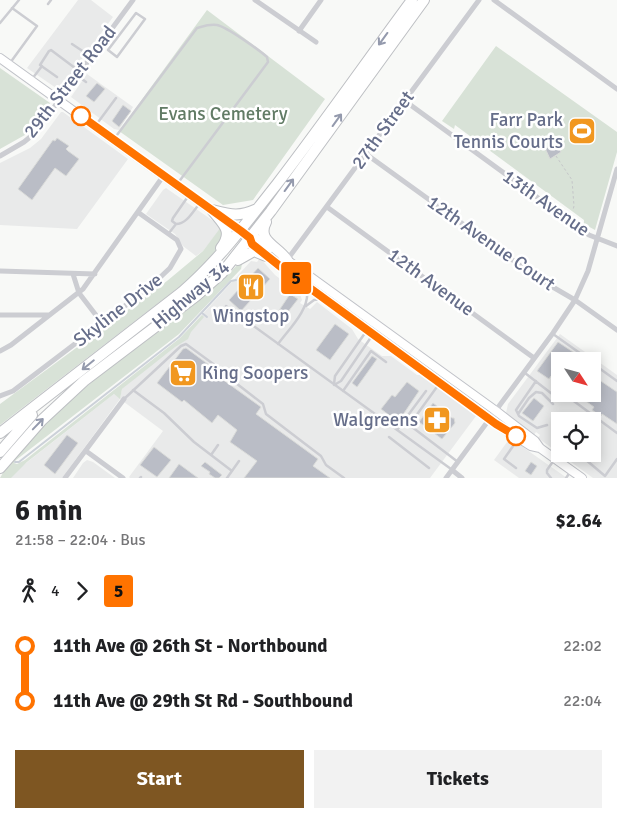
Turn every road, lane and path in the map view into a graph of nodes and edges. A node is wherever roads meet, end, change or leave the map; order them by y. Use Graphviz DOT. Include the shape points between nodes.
graph roads {
  1 [pos="19,0"];
  2 [pos="51,0"];
  3 [pos="133,0"];
  4 [pos="255,0"];
  5 [pos="321,0"];
  6 [pos="412,0"];
  7 [pos="424,0"];
  8 [pos="479,0"];
  9 [pos="494,0"];
  10 [pos="48,4"];
  11 [pos="12,8"];
  12 [pos="124,11"];
  13 [pos="132,17"];
  14 [pos="0,23"];
  15 [pos="299,31"];
  16 [pos="316,42"];
  17 [pos="72,44"];
  18 [pos="91,57"];
  19 [pos="0,58"];
  20 [pos="9,64"];
  21 [pos="42,66"];
  22 [pos="79,74"];
  23 [pos="57,77"];
  24 [pos="32,80"];
  25 [pos="86,82"];
  26 [pos="617,89"];
  27 [pos="116,98"];
  28 [pos="60,100"];
  29 [pos="405,101"];
  30 [pos="95,126"];
  31 [pos="562,134"];
  32 [pos="113,140"];
  33 [pos="555,146"];
  34 [pos="366,154"];
  35 [pos="0,156"];
  36 [pos="556,156"];
  37 [pos="617,170"];
  38 [pos="164,175"];
  39 [pos="177,185"];
  40 [pos="190,194"];
  41 [pos="201,202"];
  42 [pos="327,207"];
  43 [pos="258,208"];
  44 [pos="212,210"];
  45 [pos="573,210"];
  46 [pos="271,211"];
  47 [pos="139,213"];
  48 [pos="176,224"];
  49 [pos="241,231"];
  50 [pos="168,234"];
  51 [pos="250,238"];
  52 [pos="598,239"];
  53 [pos="617,246"];
  54 [pos="266,256"];
  55 [pos="287,260"];
  56 [pos="0,271"];
  57 [pos="222,273"];
  58 [pos="73,274"];
  59 [pos="95,274"];
  60 [pos="194,282"];
  61 [pos="302,282"];
  62 [pos="79,293"];
  63 [pos="326,300"];
  64 [pos="575,300"];
  65 [pos="226,306"];
  66 [pos="304,307"];
  67 [pos="0,315"];
  68 [pos="49,315"];
  69 [pos="102,323"];
  70 [pos="375,324"];
  71 [pos="617,330"];
  72 [pos="370,332"];
  73 [pos="553,334"];
  74 [pos="278,344"];
  75 [pos="0,351"];
  76 [pos="578,352"];
  77 [pos="534,358"];
  78 [pos="386,362"];
  79 [pos="352,364"];
  80 [pos="601,369"];
  81 [pos="358,370"];
  82 [pos="524,372"];
  83 [pos="536,381"];
  84 [pos="617,381"];
  85 [pos="440,382"];
  86 [pos="334,384"];
  87 [pos="132,390"];
  88 [pos="56,391"];
  89 [pos="343,391"];
  90 [pos="426,391"];
  91 [pos="0,396"];
  92 [pos="124,399"];
  93 [pos="553,404"];
  94 [pos="496,412"];
  95 [pos="518,414"];
  96 [pos="490,419"];
  97 [pos="547,425"];
  98 [pos="397,430"];
  99 [pos="0,433"];
  100 [pos="617,433"];
  101 [pos="389,437"];
  102 [pos="519,438"];
  103 [pos="218,445"];
  104 [pos="540,448"];
  105 [pos="86,451"];
  106 [pos="211,455"];
  107 [pos="551,456"];
  108 [pos="2,460"];
  109 [pos="239,461"];
  110 [pos="616,461"];
  111 [pos="458,462"];
  112 [pos="553,462"];
  113 [pos="559,462"];
  114 [pos="588,462"];
  115 [pos="429,468"];
  116 [pos="516,468"];
  117 [pos="452,470"];
  118 [pos="232,471"];
  119 [pos="571,471"];
  120 [pos="0,475"];
  121 [pos="606,477"];
  122 [pos="65,478"];
  123 [pos="123,478"];
  124 [pos="227,478"];
  125 [pos="344,478"];
  126 [pos="446,478"];
  127 [pos="462,478"];
  128 [pos="551,478"];
  129 [pos="566,478"];
  130 [pos="582,478"];
  1 -- 11 [label="lane"];
  2 -- 10 [label="lane"];
  3 -- 12 [label="street, 29th Street Road"];
  4 -- 15 [label="street"];
  5 -- 15 [label="street"];
  6 -- 43 [label="highway, Highway 34, one-way"];
  46 -- 7 [label="highway, Highway 34, one-way"];
  8 -- 29 [label="street, 27th Street"];
  9 -- 26 [label="street"];
  11 -- 14 [label="lane"];
  11 -- 20 [label="lane" via="37,26"];
  12 -- 13 [label="lane"];
  12 -- 18 [label="street, 29th Street Road"];
  13 -- 13 [label="lane" via="136,13 145,19 117,57 108,50"];
  15 -- 16 [label="street"];
  17 -- 18 [label="lane"];
  18 -- 22 [label="street, 29th Street Road"];
  19 -- 20 [label="main road"];
  20 -- 24 [label="main road"];
  21 -- 22 [label="lane" via="40,63 51,50"];
  21 -- 23 [label="lane"];
  21 -- 24 [label="lane"];
  22 -- 25 [label="lane"];
  22 -- 28 [label="street, 29th Street Road"];
  24 -- 28 [label="main road"];
  27 -- 30 [label="lane"];
  28 -- 30 [label="main road"];
  28 -- 35 [label="street, 29th Street Road" via="36,133"];
  29 -- 34 [label="street, 27th Street"];
  29 -- 52 [label="street, 13th Avenue"];
  30 -- 32 [label="main road"];
  31 -- 33 [label="path"];
  32 -- 38 [label="main road"];
  32 -- 39 [label="lane" via="197,28 220,25 261,52 268,62"];
  34 -- 42 [label="street, 27th Street"];
  34 -- 64 [label="street, 12th Avenue Court" via="539,280"];
  36 -- 45 [label="path" via="572,180"];
  37 -- 52 [label="street"];
  38 -- 39 [label="main road"];
  38 -- 47 [label="street"];
  39 -- 40 [label="main road"];
  40 -- 41 [label="main road"];
  40 -- 48 [label="lane" via="173,218"];
  41 -- 44 [label="main road"];
  41 -- 48 [label="lane" via="181,224"];
  42 -- 55 [label="street, 27th Street"];
  42 -- 77 [label="street, 12th Avenue"];
  43 -- 44 [label="highway" via="240,215"];
  43 -- 49 [label="highway, Highway 34"];
  44 -- 49 [label="main road"];
  44 -- 60 [label="highway" via="226,228 226,242"];
  46 -- 51 [label="highway, Highway 34"];
  46 -- 55 [label="highway" via="263,234 265,240"];
  47 -- 50 [label="street, Skyline Drive"];
  47 -- 59 [label="street"];
  48 -- 50 [label="lane"];
  49 -- 51 [label="main road"];
  49 -- 60 [label="highway, Highway 34"];
  50 -- 69 [label="street, Skyline Drive" via="182,248 170,268 152,286"];
  51 -- 54 [label="main road"];
  51 -- 55 [label="main road" via="256,238"];
  51 -- 57 [label="highway, Highway 34"];
  52 -- 53 [label="street, 13th Avenue"];
  52 -- 64 [label="street"];
  54 -- 57 [label="highway" via="250,252"];
  54 -- 61 [label="main road"];
  55 -- 70 [label="main road"];
  56 -- 58 [label="street"];
  108 -- 57 [label="highway, Highway 34, one-way" via="84,382"];
  58 -- 59 [label="street"];
  58 -- 62 [label="street"];
  59 -- 62 [label="street"];
  60 -- 88 [label="highway, Highway 34, one-way"];
  61 -- 63 [label="main road"];
  61 -- 66 [label="lane" via="308,291"];
  62 -- 68 [label="street"];
  62 -- 69 [label="street"];
  63 -- 66 [label="lane" via="317,299"];
  63 -- 72 [label="main road"];
  64 -- 71 [label="street, 12th Avenue Court"];
  64 -- 73 [label="street"];
  65 -- 74 [label="lane"];
  66 -- 74 [label="lane"];
  67 -- 68 [label="street"];
  68 -- 75 [label="street"];
  69 -- 91 [label="street, Skyline Drive" via="13,391"];
  70 -- 72 [label="lane"];
  70 -- 72 [label="lane"];
  70 -- 94 [label="main road"];
  72 -- 79 [label="lane"];
  72 -- 85 [label="main road"];
  72 -- 86 [label="lane" via="335,376"];
  73 -- 76 [label="lane"];
  73 -- 77 [label="street"];
  74 -- 86 [label="lane"];
  77 -- 82 [label="street"];
  78 -- 81 [label="lane" via="371,351"];
  79 -- 81 [label="lane"];
  79 -- 86 [label="lane" via="341,380"];
  80 -- 84 [label="lane"];
  81 -- 89 [label="lane"];
  82 -- 83 [label="lane"];
  82 -- 94 [label="street"];
  83 -- 95 [label="lane" via="517,407"];
  83 -- 100 [label="lane" via="556,396 571,399"];
  85 -- 96 [label="main road"];
  85 -- 111 [label="lane" via="413,420 412,427"];
  86 -- 89 [label="lane"];
  87 -- 92 [label="lane"];
  87 -- 106 [label="lane" via="164,413"];
  87 -- 125 [label="lane" via="186,344 264,404 266,414"];
  88 -- 99 [label="highway, Highway 34"];
  88 -- 108 [label="highway" via="19,429"];
  89 -- 98 [label="lane"];
  90 -- 98 [label="lane"];
  92 -- 105 [label="street"];
  93 -- 95 [label="lane" via="542,393 536,392"];
  94 -- 96 [label="street"];
  94 -- 104 [label="main road"];
  95 -- 97 [label="lane" via="537,428"];
  96 -- 102 [label="main road"];
  96 -- 111 [label="street"];
  98 -- 117 [label="lane"];
  101 -- 115 [label="lane"];
  102 -- 104 [label="main road"];
  102 -- 116 [label="lane" via="504,459"];
  103 -- 106 [label="lane"];
  104 -- 107 [label="main road"];
  105 -- 122 [label="street"];
  105 -- 123 [label="street"];
  106 -- 118 [label="lane"];
  108 -- 120 [label="highway"];
  109 -- 118 [label="lane"];
  110 -- 121 [label="lane"];
  111 -- 117 [label="street"];
  112 -- 128 [label="lane" via="547,470"];
  113 -- 119 [label="main road"];
  114 -- 121 [label="lane"];
  117 -- 126 [label="street"];
  117 -- 127 [label="street"];
  118 -- 124 [label="lane"];
  119 -- 129 [label="lane"];
  119 -- 130 [label="main road"];
}
